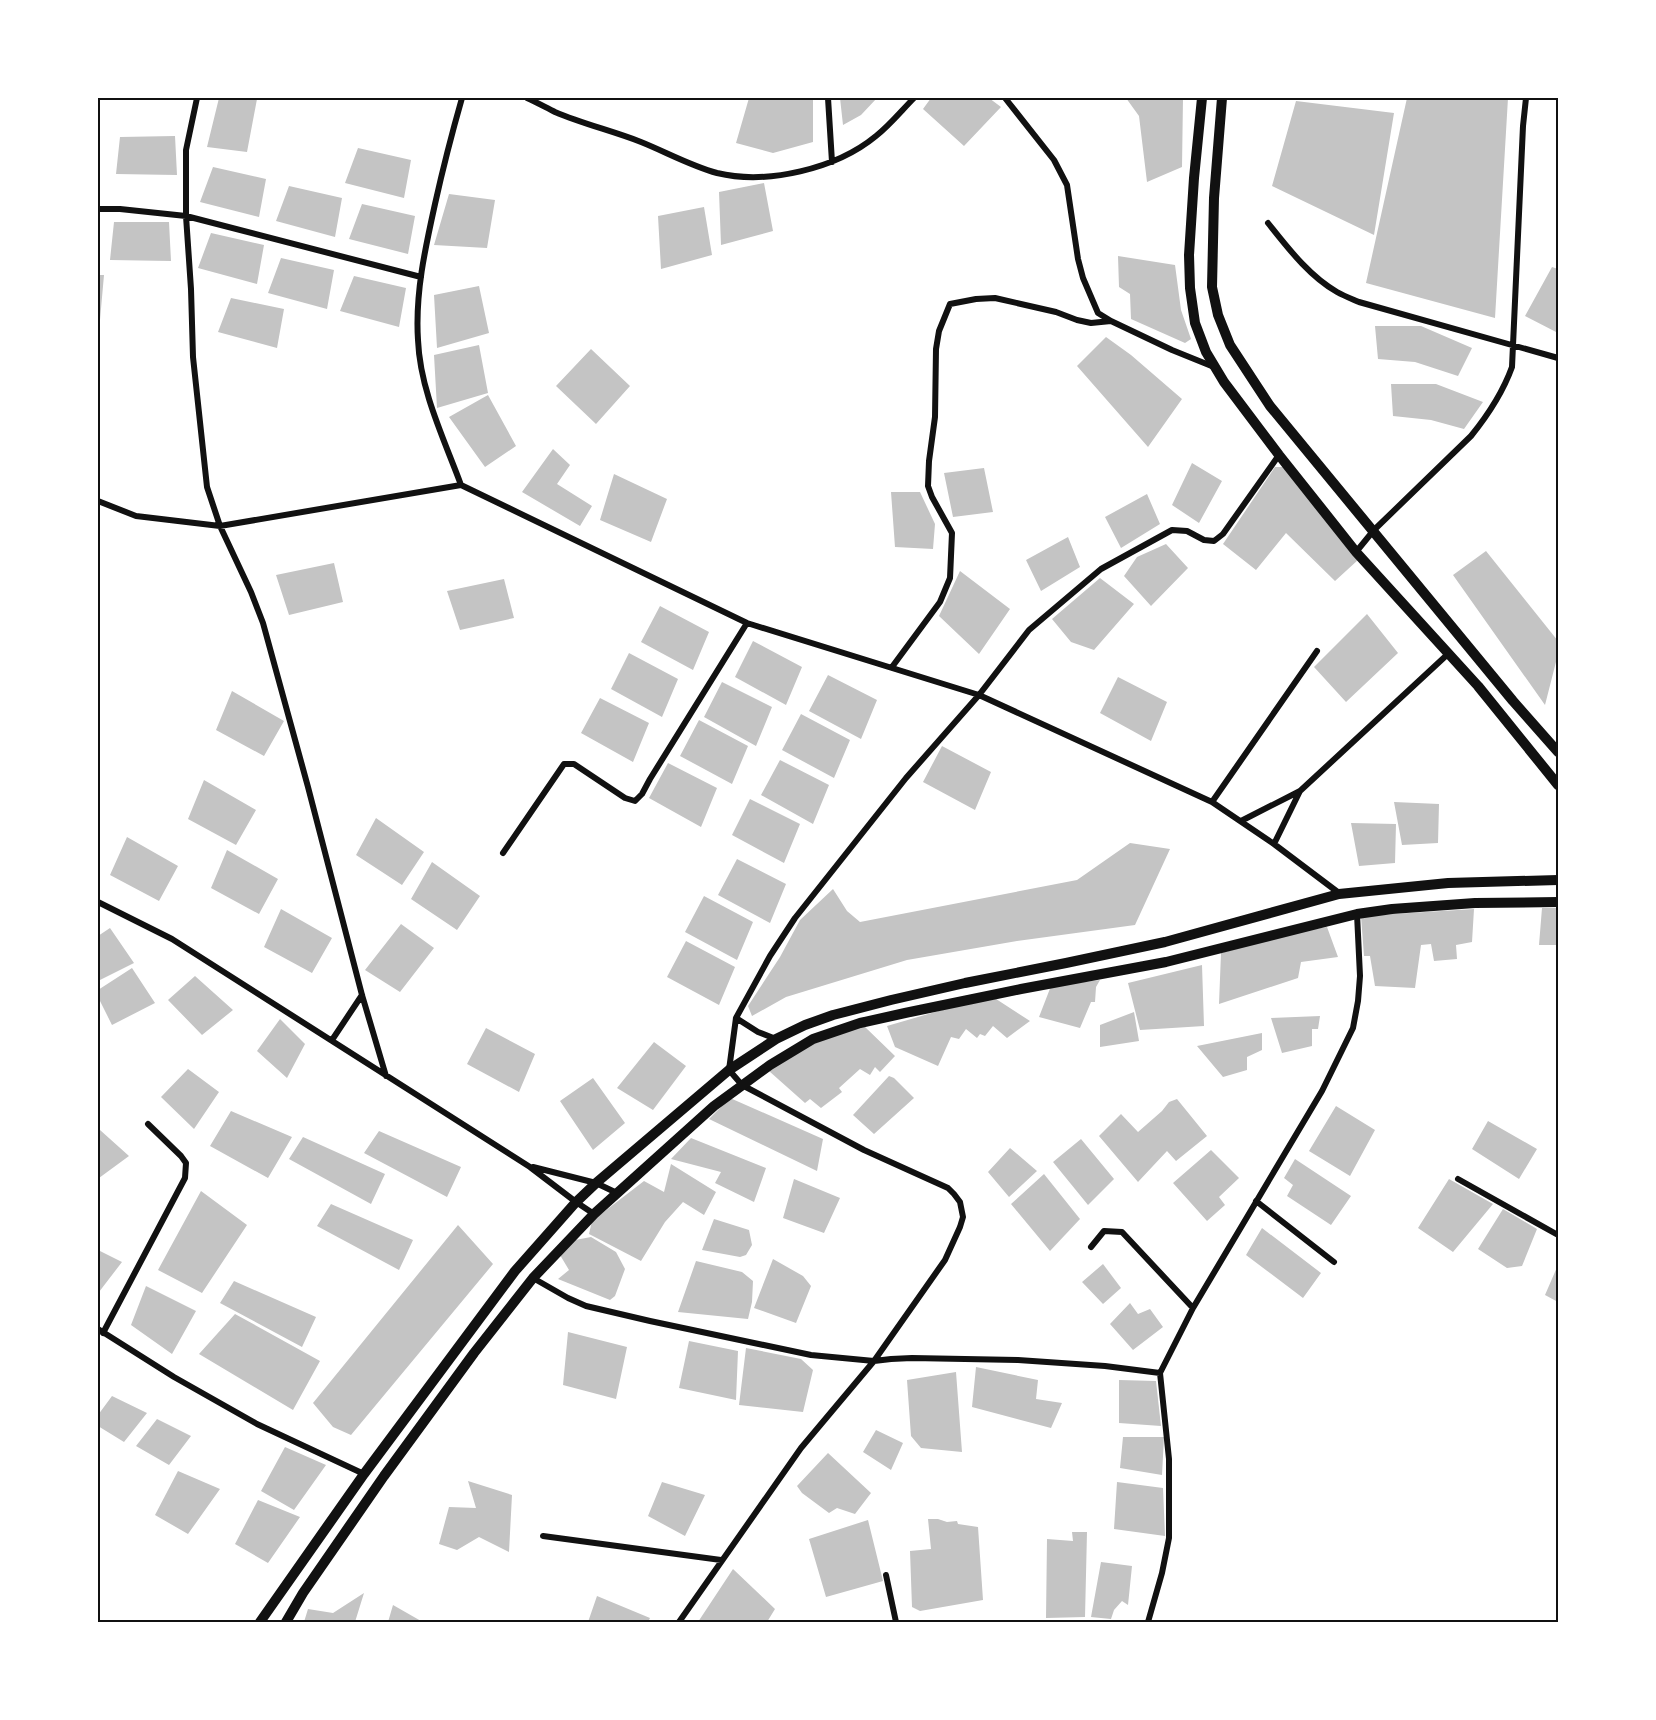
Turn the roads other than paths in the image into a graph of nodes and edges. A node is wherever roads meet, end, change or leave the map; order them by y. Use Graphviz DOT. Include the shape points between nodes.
graph roads {
  1 [pos="197,98"];
  2 [pos="462,98"];
  3 [pos="526,98"];
  4 [pos="828,98"];
  5 [pos="914,98"];
  6 [pos="1005,98"];
  7 [pos="1202,98"];
  8 [pos="1222,98"];
  9 [pos="1526,98"];
  10 [pos="832,162"];
  11 [pos="98,209"];
  12 [pos="186,216"];
  13 [pos="1268,223"];
  14 [pos="421,277"];
  15 [pos="1111,321"];
  16 [pos="1513,345"];
  17 [pos="1558,358"];
  18 [pos="1215,368"];
  19 [pos="1279,455"];
  20 [pos="461,485"];
  21 [pos="98,501"];
  22 [pos="220,526"];
  23 [pos="1374,530"];
  24 [pos="1356,552"];
  25 [pos="747,623"];
  26 [pos="1317,651"];
  27 [pos="1449,653"];
  28 [pos="892,667"];
  29 [pos="979,695"];
  30 [pos="1558,752"];
  31 [pos="1558,785"];
  32 [pos="1300,791"];
  33 [pos="1212,802"];
  34 [pos="1241,821"];
  35 [pos="1274,844"];
  36 [pos="503,853"];
  37 [pos="1558,880"];
  38 [pos="1339,894"];
  39 [pos="98,902"];
  40 [pos="1558,902"];
  41 [pos="1357,914"];
  42 [pos="362,995"];
  43 [pos="736,1018"];
  44 [pos="776,1039"];
  45 [pos="332,1040"];
  46 [pos="729,1070"];
  47 [pos="386,1076"];
  48 [pos="741,1085"];
  49 [pos="148,1124"];
  50 [pos="530,1167"];
  51 [pos="1458,1179"];
  52 [pos="596,1183"];
  53 [pos="617,1193"];
  54 [pos="1257,1201"];
  55 [pos="576,1202"];
  56 [pos="594,1214"];
  57 [pos="1558,1235"];
  58 [pos="1091,1247"];
  59 [pos="1334,1262"];
  60 [pos="533,1278"];
  61 [pos="1193,1308"];
  62 [pos="100,1331"];
  63 [pos="874,1362"];
  64 [pos="1160,1372"];
  65 [pos="364,1474"];
  66 [pos="543,1536"];
  67 [pos="721,1560"];
  68 [pos="886,1575"];
  69 [pos="260,1623"];
  70 [pos="286,1623"];
  71 [pos="679,1623"];
  72 [pos="896,1623"];
  73 [pos="1148,1623"];
  1 -- 12 [label="street" via="186,150"];
  2 -- 14 [label="street"];
  3 -- 10 [label="street" via="714,172 737,176 784,174"];
  4 -- 10 [label="street"];
  5 -- 10 [label="street" via="876,136"];
  6 -- 15 [label="street" via="1054,160 1067,184 1083,278 1098,313"];
  7 -- 18 [label="main road" via="1191,222 1190,288 1195,323"];
  8 -- 23 [label="main road" via="1212,287 1218,315 1230,345 1270,406"];
  9 -- 16 [label="street"];
  11 -- 12 [label="street"];
  12 -- 14 [label="street"];
  12 -- 22 [label="street" via="207,487"];
  13 -- 16 [label="street" via="1290,251 1337,292 1369,305"];
  14 -- 20 [label="street" via="418,342 423,371 429,399"];
  15 -- 18 [label="street"];
  15 -- 28 [label="street" via="1091,323 995,298 950,304 936,349 928,486 952,533 950,578 940,602"];
  16 -- 17 [label="street"];
  16 -- 23 [label="street" via="1507,382 1472,436"];
  18 -- 19 [label="main road"];
  19 -- 24 [label="main road"];
  19 -- 29 [label="street" via="1223,534 1214,541 1172,530 1101,570 1029,630"];
  20 -- 22 [label="street"];
  20 -- 25 [label="street"];
  21 -- 22 [label="street" via="136,516"];
  22 -- 42 [label="street" via="263,623"];
  23 -- 24 [label="street"];
  23 -- 30 [label="main road"];
  24 -- 27 [label="main road"];
  25 -- 28 [label="street"];
  25 -- 36 [label="street" via="635,801 574,764 564,764"];
  26 -- 33 [label="street"];
  27 -- 31 [label="main road"];
  27 -- 32 [label="street"];
  28 -- 29 [label="street"];
  29 -- 33 [label="street"];
  29 -- 43 [label="street" via="906,778 795,918"];
  32 -- 34 [label="street"];
  32 -- 35 [label="street"];
  33 -- 34 [label="street"];
  34 -- 35 [label="street"];
  35 -- 38 [label="street"];
  37 -- 38 [label="main road" via="1448,883"];
  38 -- 44 [label="main road" via="1165,942 891,1000 833,1015"];
  39 -- 45 [label="street" via="172,939"];
  40 -- 41 [label="main road" via="1475,903"];
  41 -- 48 [label="main road" via="1166,962 860,1023 813,1039"];
  41 -- 54 [label="street" via="1360,976 1353,1028 1322,1091"];
  42 -- 45 [label="street"];
  42 -- 47 [label="street"];
  43 -- 44 [label="street"];
  43 -- 46 [label="street"];
  44 -- 46 [label="main road"];
  45 -- 47 [label="street"];
  46 -- 48 [label="street"];
  46 -- 52 [label="main road"];
  47 -- 50 [label="street"];
  48 -- 53 [label="main road"];
  48 -- 63 [label="street" via="864,1150 948,1188 960,1203 963,1216 945,1260"];
  49 -- 62 [label="street" via="186,1163 185,1178"];
  50 -- 52 [label="street"];
  50 -- 55 [label="street"];
  51 -- 57 [label="street"];
  52 -- 53 [label="street"];
  52 -- 55 [label="main road"];
  53 -- 56 [label="main road"];
  54 -- 59 [label="street"];
  54 -- 61 [label="street"];
  55 -- 56 [label="street"];
  55 -- 65 [label="main road" via="515,1271"];
  56 -- 60 [label="main road"];
  58 -- 61 [label="street" via="1104,1232 1122,1232"];
  60 -- 63 [label="street" via="586,1306 811,1355"];
  60 -- 70 [label="main road" via="384,1476"];
  61 -- 64 [label="street"];
  62 -- 65 [label="street" via="257,1424"];
  63 -- 64 [label="street" via="912,1358 1018,1360"];
  63 -- 67 [label="street" via="801,1448"];
  64 -- 73 [label="street" via="1169,1459 1169,1538"];
  65 -- 69 [label="main road"];
  66 -- 67 [label="street"];
  67 -- 71 [label="street"];
  68 -- 72 [label="street"];
}
